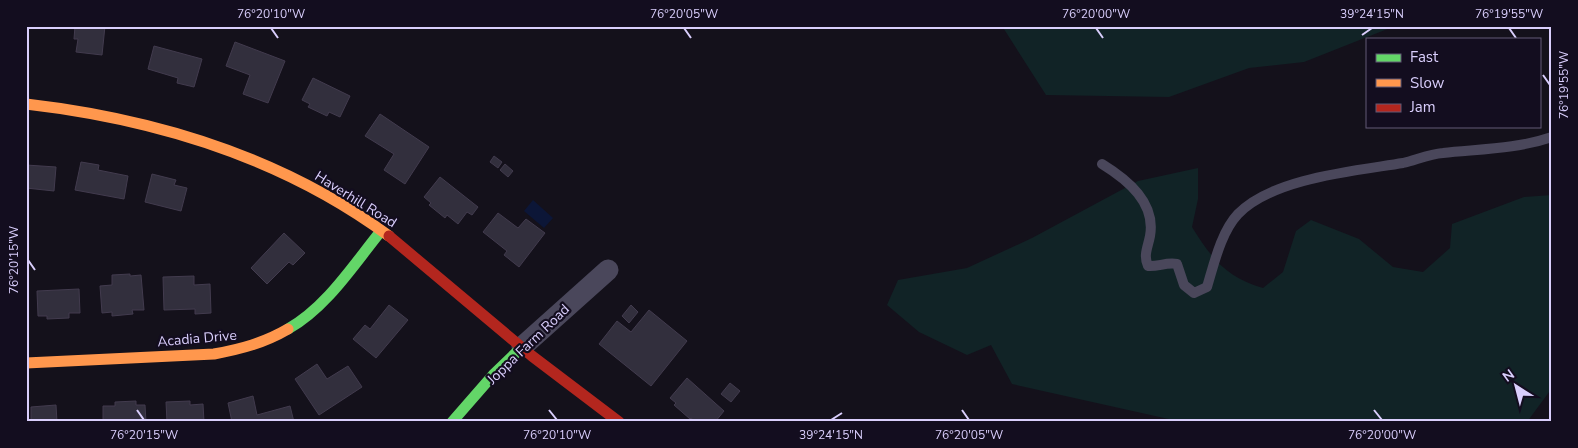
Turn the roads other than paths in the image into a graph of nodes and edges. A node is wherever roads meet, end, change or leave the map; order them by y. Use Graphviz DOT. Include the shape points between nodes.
graph roads {
  1 [pos="26,104"];
  2 [pos="1552,137"];
  3 [pos="1102,164"];
  4 [pos="381,230"];
  5 [pos="608,270"];
  6 [pos="522,347"];
  7 [pos="26,363"];
  8 [pos="452,422"];
  9 [pos="620,422"];
  1 -- 4 [label="street, Haverhill Road" via="143,123 234,151 311,188"];
  2 -- 3 [label="lane" via="1530,145 1440,153 1278,188 1238,214 1227,231 1207,287 1194,293 1184,285 1177,264 1148,266 1144,258 1152,222 1147,205 1118,174"];
  4 -- 6 [label="street, Haverhill Road"];
  4 -- 7 [label="street, Acadia Drive" via="319,307 298,325 259,346 214,354"];
  5 -- 6 [label="street, Joppa Farm Road"];
  6 -- 8 [label="street, Joppa Farm Road"];
  6 -- 9 [label="street, Haverhill Road"];
}
